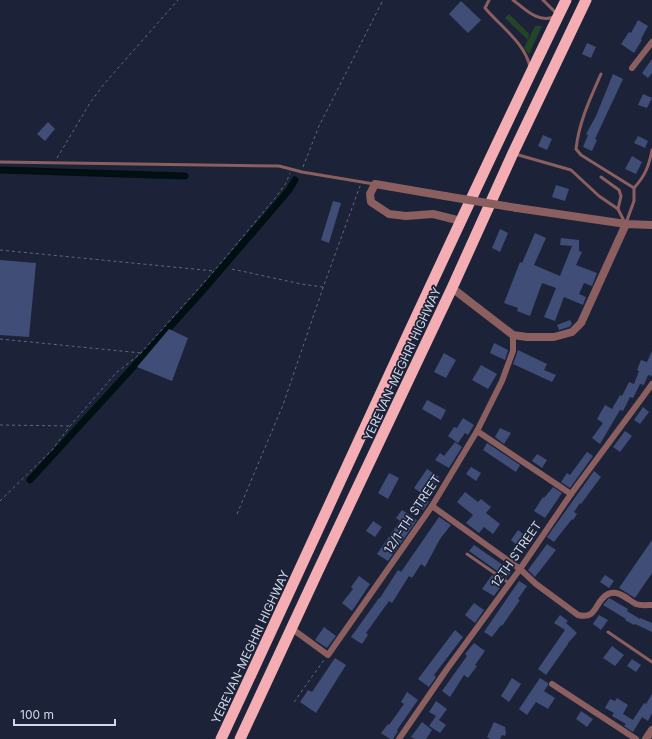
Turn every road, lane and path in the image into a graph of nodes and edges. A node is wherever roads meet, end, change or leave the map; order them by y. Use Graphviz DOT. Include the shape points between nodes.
graph roads {
  1 [pos="178,0"];
  2 [pos="383,0"];
  3 [pos="488,0"];
  4 [pos="513,0"];
  5 [pos="543,0"];
  6 [pos="566,0"];
  7 [pos="586,0"];
  8 [pos="559,15"];
  9 [pos="652,42"];
  10 [pos="632,68"];
  11 [pos="531,73"];
  12 [pos="601,74"];
  13 [pos="652,150"];
  14 [pos="513,154"];
  15 [pos="0,162"];
  16 [pos="55,163"];
  17 [pos="291,169"];
  18 [pos="302,172"];
  19 [pos="601,177"];
  20 [pos="362,182"];
  21 [pos="375,184"];
  22 [pos="634,188"];
  23 [pos="618,209"];
  24 [pos="461,221"];
  25 [pos="626,224"];
  26 [pos="652,225"];
  27 [pos="0,250"];
  28 [pos="232,269"];
  29 [pos="214,271"];
  30 [pos="324,287"];
  31 [pos="452,288"];
  32 [pos="512,335"];
  33 [pos="0,339"];
  34 [pos="141,353"];
  35 [pos="652,384"];
  36 [pos="0,425"];
  37 [pos="70,426"];
  38 [pos="477,431"];
  39 [pos="571,494"];
  40 [pos="0,501"];
  41 [pos="432,506"];
  42 [pos="237,514"];
  43 [pos="468,554"];
  44 [pos="520,569"];
  45 [pos="509,583"];
  46 [pos="652,605"];
  47 [pos="291,628"];
  48 [pos="608,632"];
  49 [pos="328,655"];
  50 [pos="652,662"];
  51 [pos="552,684"];
  52 [pos="294,702"];
  53 [pos="652,730"];
  54 [pos="221,739"];
  55 [pos="240,739"];
  56 [pos="399,739"];
  57 [pos="636,739"];
  58 [pos="646,739"];
  1 -- 16 [label="path" via="104,84"];
  2 -- 18 [label="path" via="320,126"];
  3 -- 11 [label="lane" via="485,8 518,45 528,60"];
  4 -- 8 [label="lane" via="534,16 548,19"];
  5 -- 8 [label="lane"];
  6 -- 8 [label="highway, YEREVAN-MEGHRI HIGHWAY"];
  7 -- 14 [label="highway, YEREVAN-MEGHRI HIGHWAY"];
  8 -- 11 [label="highway, YEREVAN-MEGHRI HIGHWAY"];
  9 -- 10 [label="street"];
  11 -- 24 [label="highway, YEREVAN-MEGHRI HIGHWAY"];
  12 -- 22 [label="lane" via="584,112 576,149 581,155"];
  13 -- 22 [label="lane" via="646,173"];
  14 -- 23 [label="lane" via="571,170 599,196"];
  14 -- 31 [label="highway, YEREVAN-MEGHRI HIGHWAY"];
  15 -- 16 [label="lane"];
  16 -- 17 [label="lane" via="279,166"];
  17 -- 18 [label="lane"];
  17 -- 29 [label="path" via="286,183 276,197"];
  18 -- 20 [label="lane"];
  19 -- 23 [label="lane" via="619,190 621,196"];
  20 -- 21 [label="lane"];
  20 -- 30 [label="path"];
  21 -- 24 [label="street" via="370,194 371,202 389,214 433,214"];
  21 -- 25 [label="street, bridge"];
  22 -- 25 [label="lane" via="634,201"];
  23 -- 25 [label="lane"];
  24 -- 54 [label="highway, YEREVAN-MEGHRI HIGHWAY"];
  25 -- 26 [label="street"];
  25 -- 32 [label="street" via="581,323 572,332 554,337"];
  27 -- 29 [label="path"];
  28 -- 30 [label="path"];
  29 -- 34 [label="path"];
  30 -- 42 [label="path" via="283,405"];
  31 -- 32 [label="street"];
  31 -- 47 [label="highway, YEREVAN-MEGHRI HIGHWAY"];
  32 -- 38 [label="street, 12/1-TH STREET" via="513,351 502,381"];
  33 -- 34 [label="path"];
  34 -- 37 [label="path" via="116,372"];
  35 -- 39 [label="street, 12TH STREET"];
  36 -- 37 [label="path"];
  37 -- 40 [label="path" via="52,450"];
  38 -- 39 [label="street"];
  38 -- 41 [label="street, 12/1-TH STREET"];
  39 -- 44 [label="street, 12TH STREET"];
  41 -- 44 [label="street"];
  41 -- 49 [label="street, 12/1-TH STREET"];
  43 -- 45 [label="lane"];
  44 -- 45 [label="street, 12TH STREET"];
  44 -- 46 [label="street" via="578,615 592,614 603,597 617,592 638,604"];
  45 -- 56 [label="street, 12TH STREET"];
  47 -- 49 [label="street"];
  47 -- 55 [label="highway, YEREVAN-MEGHRI HIGHWAY"];
  48 -- 50 [label="lane"];
  49 -- 52 [label="path"];
  51 -- 57 [label="street"];
  53 -- 58 [label="street"];
}
